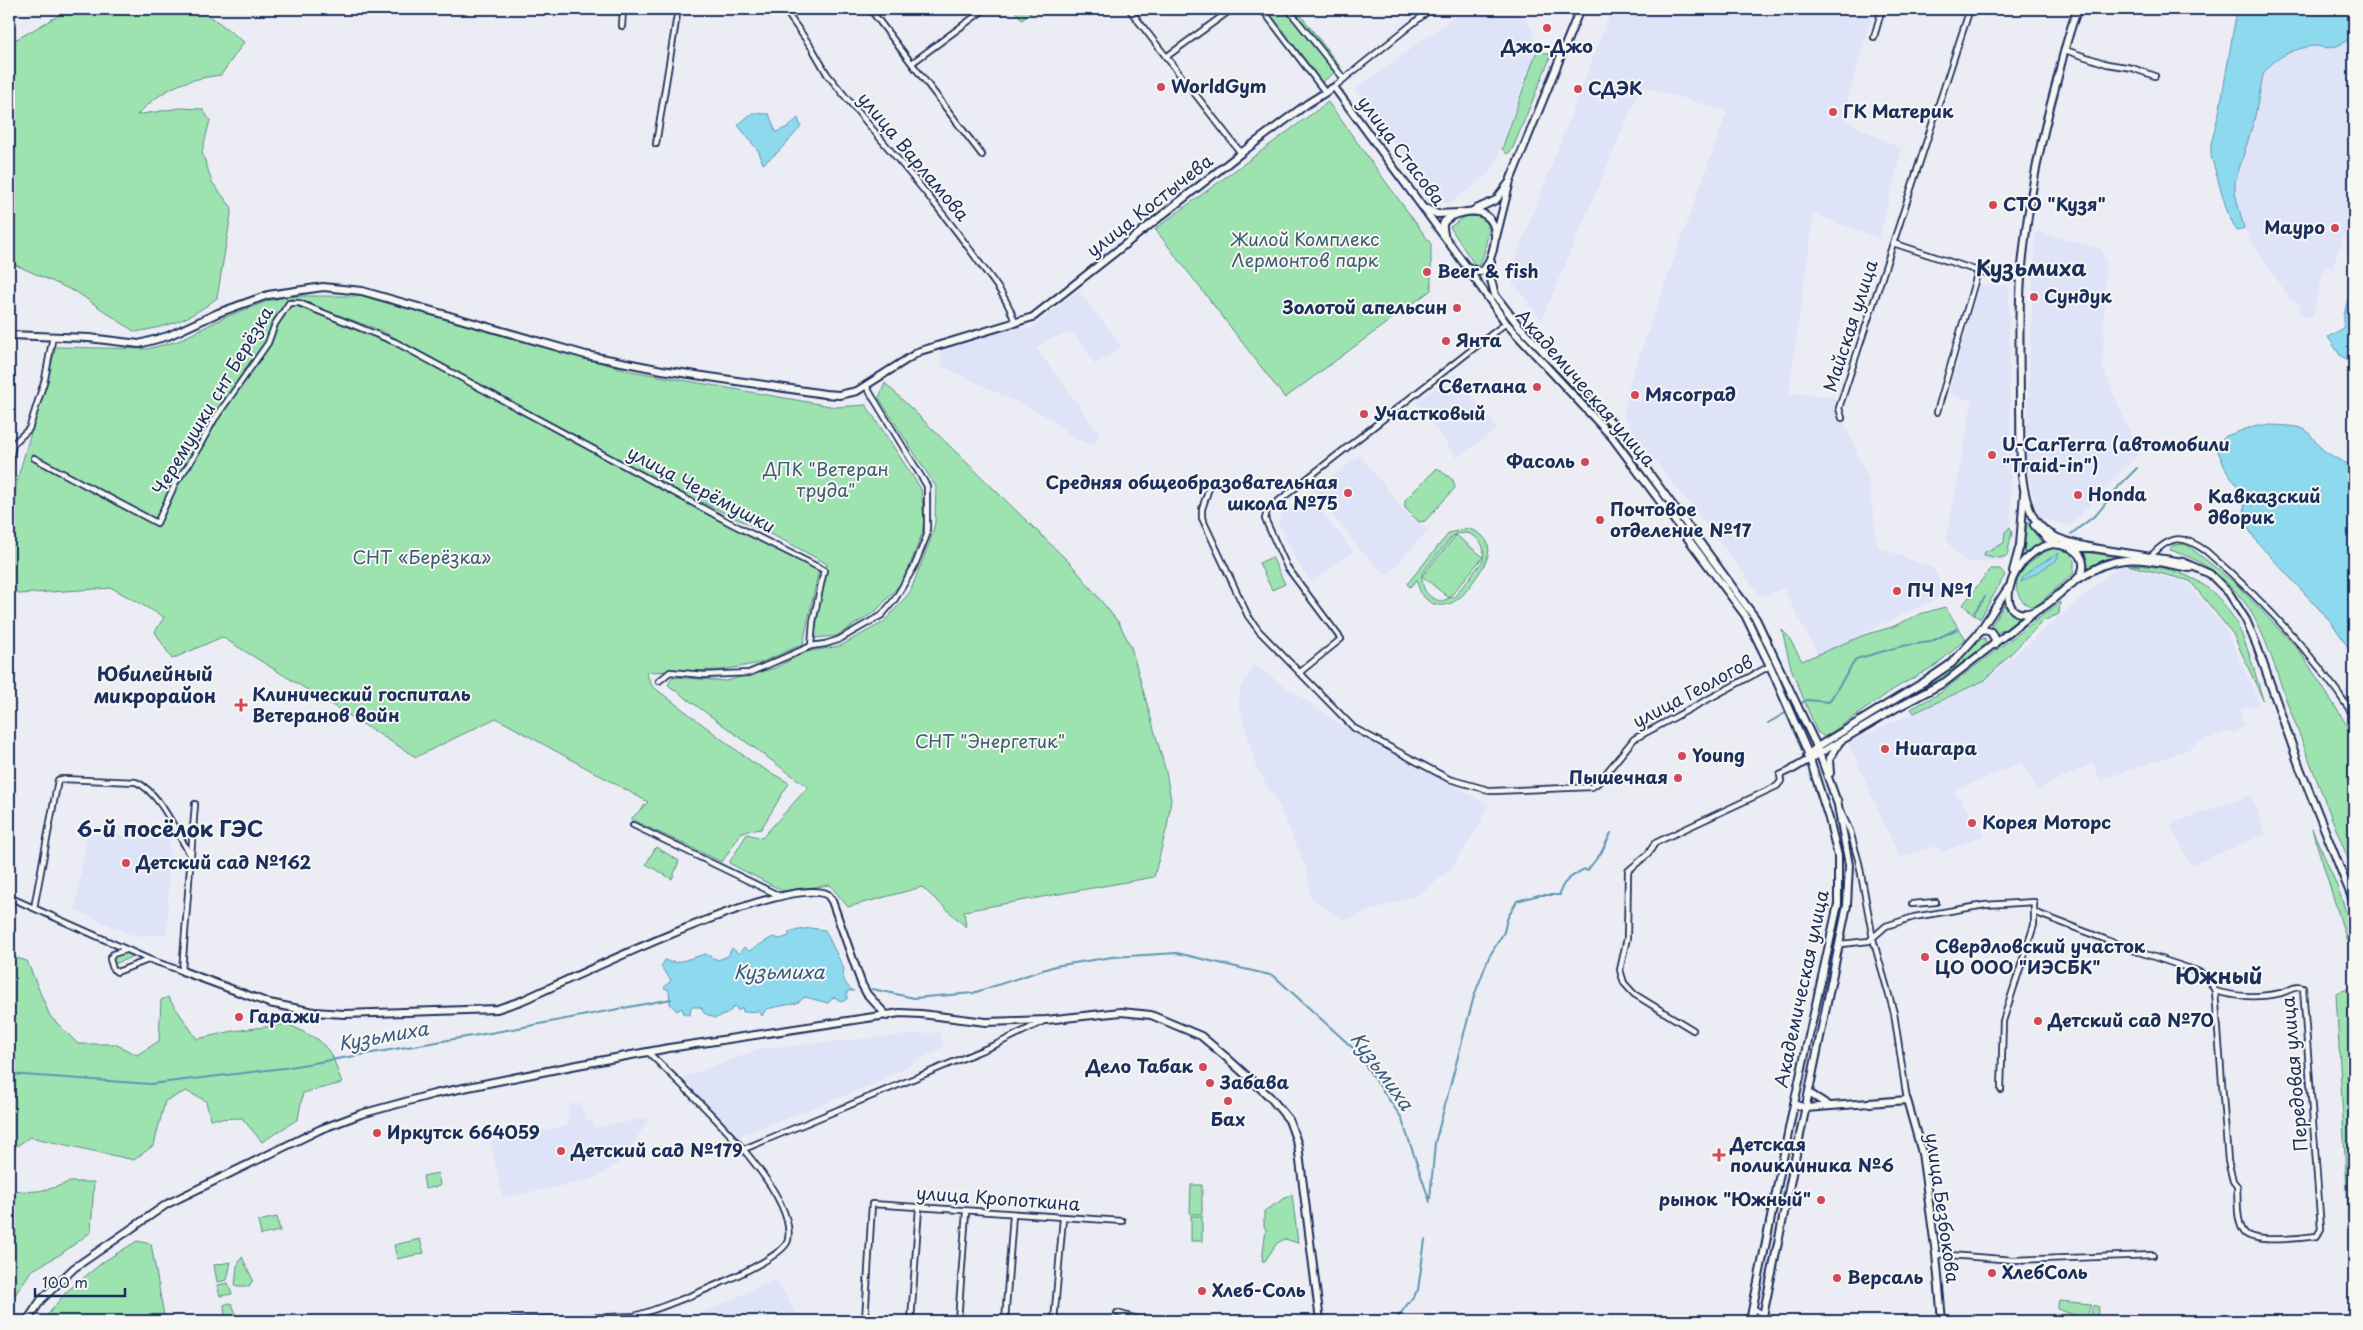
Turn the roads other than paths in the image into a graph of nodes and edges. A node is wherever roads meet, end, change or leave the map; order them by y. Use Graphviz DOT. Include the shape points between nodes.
graph roads {
  1 [pos="623,9"];
  2 [pos="678,9"];
  3 [pos="784,9"];
  4 [pos="870,9"];
  5 [pos="985,9"];
  6 [pos="1129,9"];
  7 [pos="1232,9"];
  8 [pos="1262,9"];
  9 [pos="1288,9"];
  10 [pos="1421,9"];
  11 [pos="1431,9"];
  12 [pos="1580,9"];
  13 [pos="1882,9"];
  14 [pos="1970,9"];
  15 [pos="2078,9"];
  16 [pos="1425,13"];
  17 [pos="622,26"];
  18 [pos="1874,37"];
  19 [pos="2066,50"];
  20 [pos="1166,57"];
  21 [pos="912,63"];
  22 [pos="2155,76"];
  23 [pos="1344,79"];
  24 [pos="1334,87"];
  25 [pos="1325,92"];
  26 [pos="656,144"];
  27 [pos="1241,153"];
  28 [pos="982,155"];
  29 [pos="1510,181"];
  30 [pos="1421,204"];
  31 [pos="1469,212"];
  32 [pos="1444,234"];
  33 [pos="1892,242"];
  34 [pos="1493,252"];
  35 [pos="1466,266"];
  36 [pos="1978,271"];
  37 [pos="2021,279"];
  38 [pos="299,303"];
  39 [pos="1506,323"];
  40 [pos="1015,324"];
  41 [pos="9,334"];
  42 [pos="53,336"];
  43 [pos="866,386"];
  44 [pos="1936,412"];
  45 [pos="1842,418"];
  46 [pos="34,458"];
  47 [pos="9,465"];
  48 [pos="1210,485"];
  49 [pos="2024,486"];
  50 [pos="2029,505"];
  51 [pos="2060,545"];
  52 [pos="2072,548"];
  53 [pos="2093,548"];
  54 [pos="2149,559"];
  55 [pos="2073,582"];
  56 [pos="2009,587"];
  57 [pos="2035,612"];
  58 [pos="1978,634"];
  59 [pos="811,646"];
  60 [pos="1993,646"];
  61 [pos="1770,666"];
  62 [pos="1299,673"];
  63 [pos="659,681"];
  64 [pos="2354,716"];
  65 [pos="1840,742"];
  66 [pos="1816,747"];
  67 [pos="1820,754"];
  68 [pos="1809,756"];
  69 [pos="1793,769"];
  70 [pos="1837,802"];
  71 [pos="195,804"];
  72 [pos="633,825"];
  73 [pos="191,857"];
  74 [pos="9,897"];
  75 [pos="780,897"];
  76 [pos="1936,902"];
  77 [pos="2354,903"];
  78 [pos="1912,904"];
  79 [pos="34,908"];
  80 [pos="2034,912"];
  81 [pos="1874,939"];
  82 [pos="1841,944"];
  83 [pos="126,950"];
  84 [pos="148,960"];
  85 [pos="182,971"];
  86 [pos="2215,991"];
  87 [pos="887,1016"];
  88 [pos="1046,1020"];
  89 [pos="1693,1030"];
  90 [pos="648,1052"];
  91 [pos="2001,1090"];
  92 [pos="1809,1094"];
  93 [pos="1906,1100"];
  94 [pos="1794,1104"];
  95 [pos="1828,1105"];
  96 [pos="1806,1108"];
  97 [pos="1789,1129"];
  98 [pos="1801,1134"];
  99 [pos="744,1149"];
  100 [pos="919,1208"];
  101 [pos="966,1212"];
  102 [pos="1013,1215"];
  103 [pos="1064,1218"];
  104 [pos="1122,1221"];
  105 [pos="1936,1254"];
  106 [pos="2153,1254"];
  107 [pos="1753,1308"];
  108 [pos="1117,1314"];
  109 [pos="1763,1319"];
  110 [pos="27,1321"];
  111 [pos="509,1321"];
  112 [pos="865,1321"];
  113 [pos="912,1321"];
  114 [pos="958,1321"];
  115 [pos="1005,1321"];
  116 [pos="1054,1321"];
  117 [pos="1145,1321"];
  118 [pos="1320,1321"];
  119 [pos="1750,1321"];
  120 [pos="1773,1321"];
  121 [pos="1942,1321"];
  1 -- 17 [label="street"];
  2 -- 26 [label="street"];
  3 -- 40 [label="street, улица Варламова" via="827,74 973,253 1002,294"];
  4 -- 21 [label="street"];
  5 -- 21 [label="street"];
  6 -- 20 [label="street"];
  7 -- 20 [label="street"];
  8 -- 25 [label="street"];
  9 -- 23 [label="street, улица Стасова"];
  10 -- 16 [label="street"];
  11 -- 16 [label="street, улица Костычева"];
  12 -- 29 [label="main road"];
  13 -- 18 [label="street"];
  14 -- 33 [label="street, Майская улица"];
  15 -- 19 [label="main road"];
  16 -- 23 [label="street, улица Костычева"];
  19 -- 22 [label="street"];
  19 -- 37 [label="main road" via="2046,120 2035,175"];
  20 -- 27 [label="street"];
  21 -- 28 [label="street"];
  23 -- 24 [label="street, улица Костычева"];
  24 -- 25 [label="main road, улица Костычева"];
  24 -- 30 [label="main road, улица Стасова"];
  25 -- 27 [label="main road, улица Костычева"];
  27 -- 40 [label="main road, улица Костычева" via="1050,306"];
  29 -- 31 [label="main road" via="1496,200"];
  29 -- 34 [label="main road"];
  30 -- 31 [label="main road" via="1437,214"];
  30 -- 32 [label="main road, улица Стасова"];
  31 -- 32 [label="main road" via="1445,221"];
  31 -- 34 [label="main road" via="1486,215 1491,220 1495,237"];
  32 -- 35 [label="main road"];
  33 -- 36 [label="street, Майская улица"];
  33 -- 45 [label="street, Майская улица" via="1839,408"];
  34 -- 35 [label="main road" via="1480,272"];
  34 -- 66 [label="main road" via="1489,272 1495,294 1518,325 1614,424 1742,598 1770,643"];
  35 -- 39 [label="main road, Академическая улица"];
  36 -- 37 [label="street, Майская улица"];
  36 -- 44 [label="street"];
  37 -- 49 [label="main road" via="2020,444"];
  38 -- 46 [label="street, Черемушки снт Берёзка" via="288,303 268,344 214,420 190,464 176,482 157,523"];
  38 -- 59 [label="street, улица Черёмушки" via="394,342 824,570"];
  39 -- 61 [label="main road, Академическая улица" via="1624,452 1745,615"];
  39 -- 62 [label="street" via="1267,510 1265,518 1288,567 1341,640"];
  40 -- 43 [label="main road, улица Костычева" via="920,352"];
  41 -- 42 [label="main road, улица Костычева"];
  42 -- 43 [label="main road, улица Костычева" via="139,344 168,336 268,295 323,287 362,291 626,364 839,395"];
  42 -- 47 [label="street" via="45,379 29,429 13,444"];
  43 -- 59 [label="street" via="927,486 927,535 914,567 882,616 838,640"];
  48 -- 62 [label="street, улица Геологов" via="1202,518 1245,613"];
  49 -- 50 [label="main road"];
  49 -- 56 [label="main road" via="2020,545"];
  50 -- 51 [label="main road" via="2030,516 2038,530 2048,540"];
  50 -- 53 [label="main road" via="2034,518 2047,532 2062,540"];
  51 -- 52 [label="main road"];
  51 -- 56 [label="main road" via="2032,552"];
  52 -- 53 [label="main road"];
  52 -- 55 [label="main road" via="2080,555 2083,564 2081,574"];
  53 -- 54 [label="main road"];
  54 -- 55 [label="main road" via="2110,561"];
  54 -- 64 [label="street" via="2163,543 2180,539 2193,542 2206,551 2296,638"];
  54 -- 77 [label="main road" via="2183,562 2201,570 2224,587 2240,609"];
  55 -- 57 [label="main road"];
  56 -- 57 [label="main road" via="2009,600 2014,609 2023,613"];
  56 -- 58 [label="main road"];
  57 -- 60 [label="main road"];
  58 -- 60 [label="main road" via="1984,630 1991,632 1995,640"];
  58 -- 66 [label="main road" via="1961,655 1942,670"];
  59 -- 63 [label="street" via="749,673 704,675 670,672"];
  60 -- 65 [label="main road" via="1945,682"];
  61 -- 62 [label="street, улица Геологов" via="1634,739 1592,787 1499,792 1449,779 1354,728"];
  61 -- 68 [label="main road, Академическая улица"];
  65 -- 67 [label="main road"];
  65 -- 70 [label="main road" via="1831,754 1829,767"];
  66 -- 67 [label="main road"];
  66 -- 68 [label="main road"];
  67 -- 68 [label="main road"];
  67 -- 70 [label="main road"];
  68 -- 69 [label="main road"];
  68 -- 94 [label="main road, Академическая улица" via="1835,842 1839,883 1838,904"];
  69 -- 89 [label="street" via="1780,775 1781,782 1777,786 1655,843 1648,854 1628,871 1627,938 1620,970 1624,983 1634,994"];
  70 -- 81 [label="street, улица Безбокова" via="1859,863"];
  70 -- 82 [label="main road" via="1849,865 1848,905"];
  71 -- 73 [label="street"];
  72 -- 75 [label="street"];
  73 -- 79 [label="street" via="156,798 145,786 136,782 62,778 58,780"];
  73 -- 85 [label="street"];
  74 -- 79 [label="street"];
  75 -- 85 [label="main road" via="721,913 497,1009 314,1012 269,1003"];
  75 -- 87 [label="main road" via="815,891 828,895 862,985"];
  76 -- 78 [label="street"];
  79 -- 83 [label="street"];
  80 -- 81 [label="street" via="2034,902 1944,911 1897,921 1886,926"];
  80 -- 86 [label="street" via="2197,971 2207,976"];
  80 -- 91 [label="street" via="2034,925 2003,1021"];
  81 -- 82 [label="street"];
  81 -- 93 [label="street, улица Безбокова" via="1894,1012"];
  82 -- 92 [label="main road"];
  83 -- 84 [label="street"];
  83 -- 84 [label="street" via="113,954 110,959 117,972"];
  84 -- 85 [label="street"];
  86 -- 86 [label="street, Передовая улица" via="2232,996 2281,993 2303,988 2321,1228 2316,1236 2253,1238 2244,1232 2240,1224 2237,1186 2228,1161"];
  87 -- 88 [label="main road" via="922,1014 986,1022"];
  87 -- 90 [label="main road"];
  88 -- 99 [label="street" via="997,1044"];
  88 -- 118 [label="main road" via="1121,1012 1151,1015 1201,1036 1270,1097 1288,1120 1298,1145"];
  90 -- 99 [label="street"];
  90 -- 110 [label="main road" via="434,1094 321,1129 167,1204 74,1268 41,1300"];
  92 -- 95 [label="main road"];
  92 -- 96 [label="main road"];
  93 -- 95 [label="main road"];
  93 -- 105 [label="main road, улица Безбокова" via="1922,1153"];
  94 -- 96 [label="main road"];
  94 -- 97 [label="main road, Академическая улица"];
  95 -- 96 [label="main road"];
  96 -- 98 [label="main road"];
  97 -- 98 [label="main road"];
  97 -- 107 [label="main road, Академическая улица"];
  98 -- 109 [label="main road"];
  99 -- 111 [label="street" via="783,1209 788,1239 775,1254 714,1285 643,1314"];
  100 -- 101 [label="street, улица Кропоткина"];
  100 -- 112 [label="street, улица Кропоткина" via="872,1204"];
  100 -- 113 [label="street"];
  101 -- 102 [label="street, улица Кропоткина"];
  101 -- 114 [label="street"];
  102 -- 103 [label="street, улица Кропоткина"];
  102 -- 115 [label="street"];
  103 -- 104 [label="street, улица Кропоткина"];
  103 -- 116 [label="street"];
  105 -- 106 [label="street" via="2014,1260"];
  105 -- 121 [label="main road, улица Безбокова"];
  107 -- 109 [label="street"];
  107 -- 119 [label="main road, Академическая улица"];
  108 -- 117 [label="street"];
  109 -- 120 [label="street"];
}
